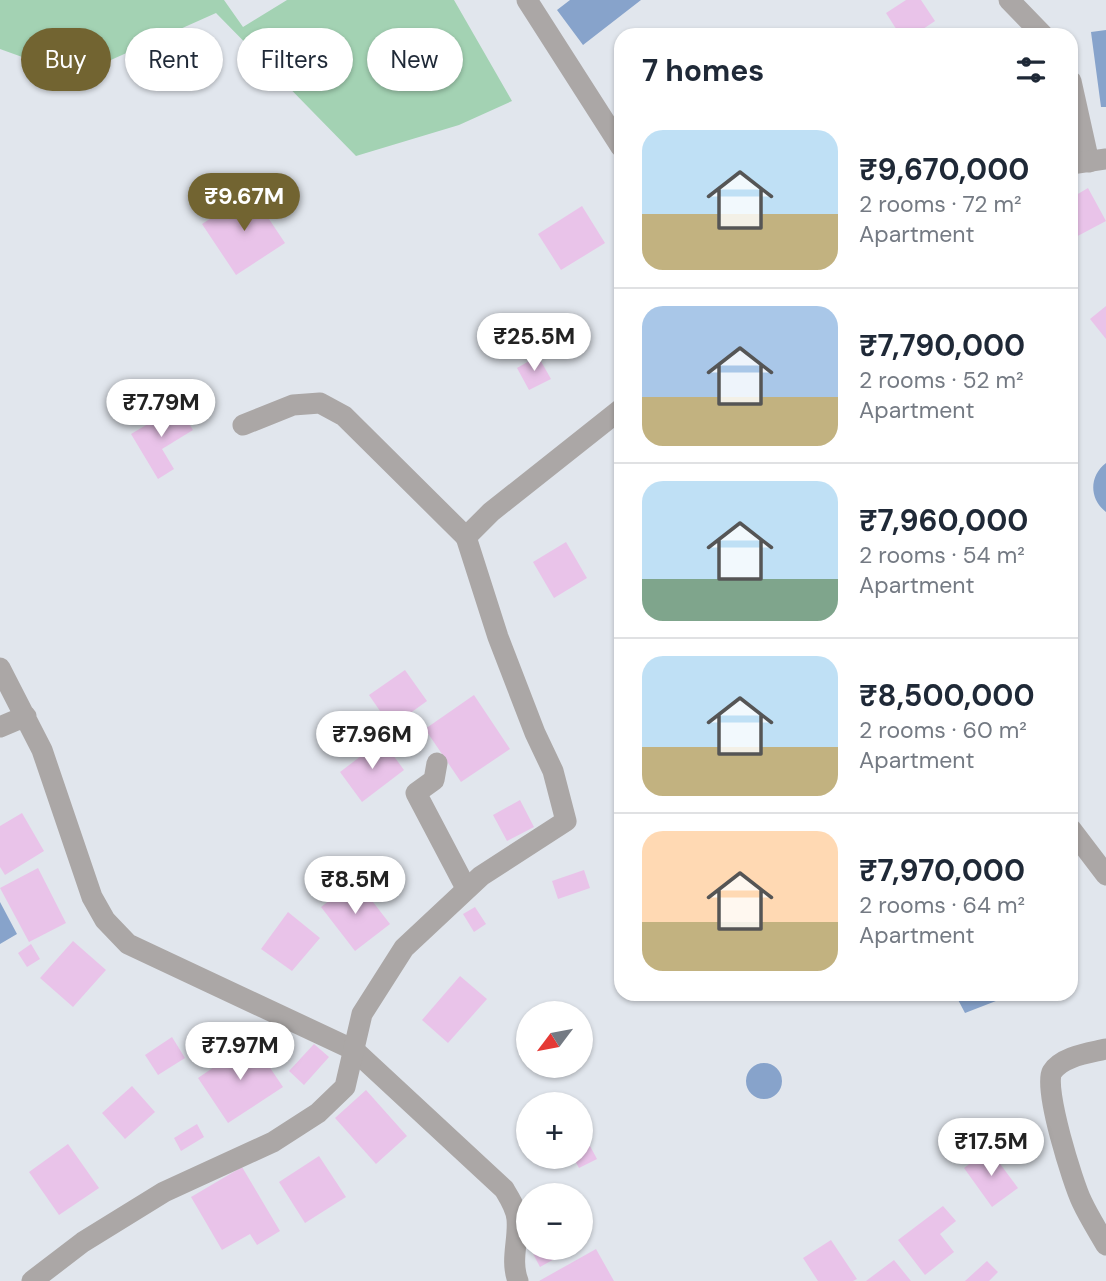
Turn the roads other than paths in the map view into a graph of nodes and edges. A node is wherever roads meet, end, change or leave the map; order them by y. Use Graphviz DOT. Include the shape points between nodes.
graph roads {
  1 [pos="527,0"];
  2 [pos="1009,0"];
  3 [pos="1036,28"];
  4 [pos="1078,114"];
  5 [pos="614,136"];
  6 [pos="1088,162"];
  7 [pos="614,415"];
  8 [pos="243,425"];
  9 [pos="466,537"];
  10 [pos="0,668"];
  11 [pos="26,716"];
  12 [pos="0,727"];
  13 [pos="437,763"];
  14 [pos="1078,838"];
  15 [pos="1106,875"];
  16 [pos="466,888"];
  17 [pos="354,1049"];
  18 [pos="1106,1049"];
  19 [pos="1106,1245"];
  20 [pos="32,1281"];
  21 [pos="517,1281"];
  1 -- 5 [label="street"];
  2 -- 3 [label="street"];
  4 -- 6 [label="street"];
  7 -- 9 [label="street"];
  8 -- 9 [label="street" via="293,405 320,403 344,416"];
  9 -- 16 [label="street" via="498,637 553,771 565,821"];
  10 -- 11 [label="street"];
  11 -- 12 [label="street"];
  11 -- 17 [label="street" via="104,920 128,944"];
  13 -- 16 [label="street" via="434,780 416,793"];
  14 -- 15 [label="street"];
  16 -- 17 [label="street" via="404,948 362,1014"];
  17 -- 20 [label="street" via="345,1087 318,1113 273,1142 164,1192 83,1242"];
  17 -- 21 [label="street" via="504,1189 517,1220"];
  18 -- 19 [label="street" via="1065,1061 1049,1081 1052,1107 1080,1200"];
}
